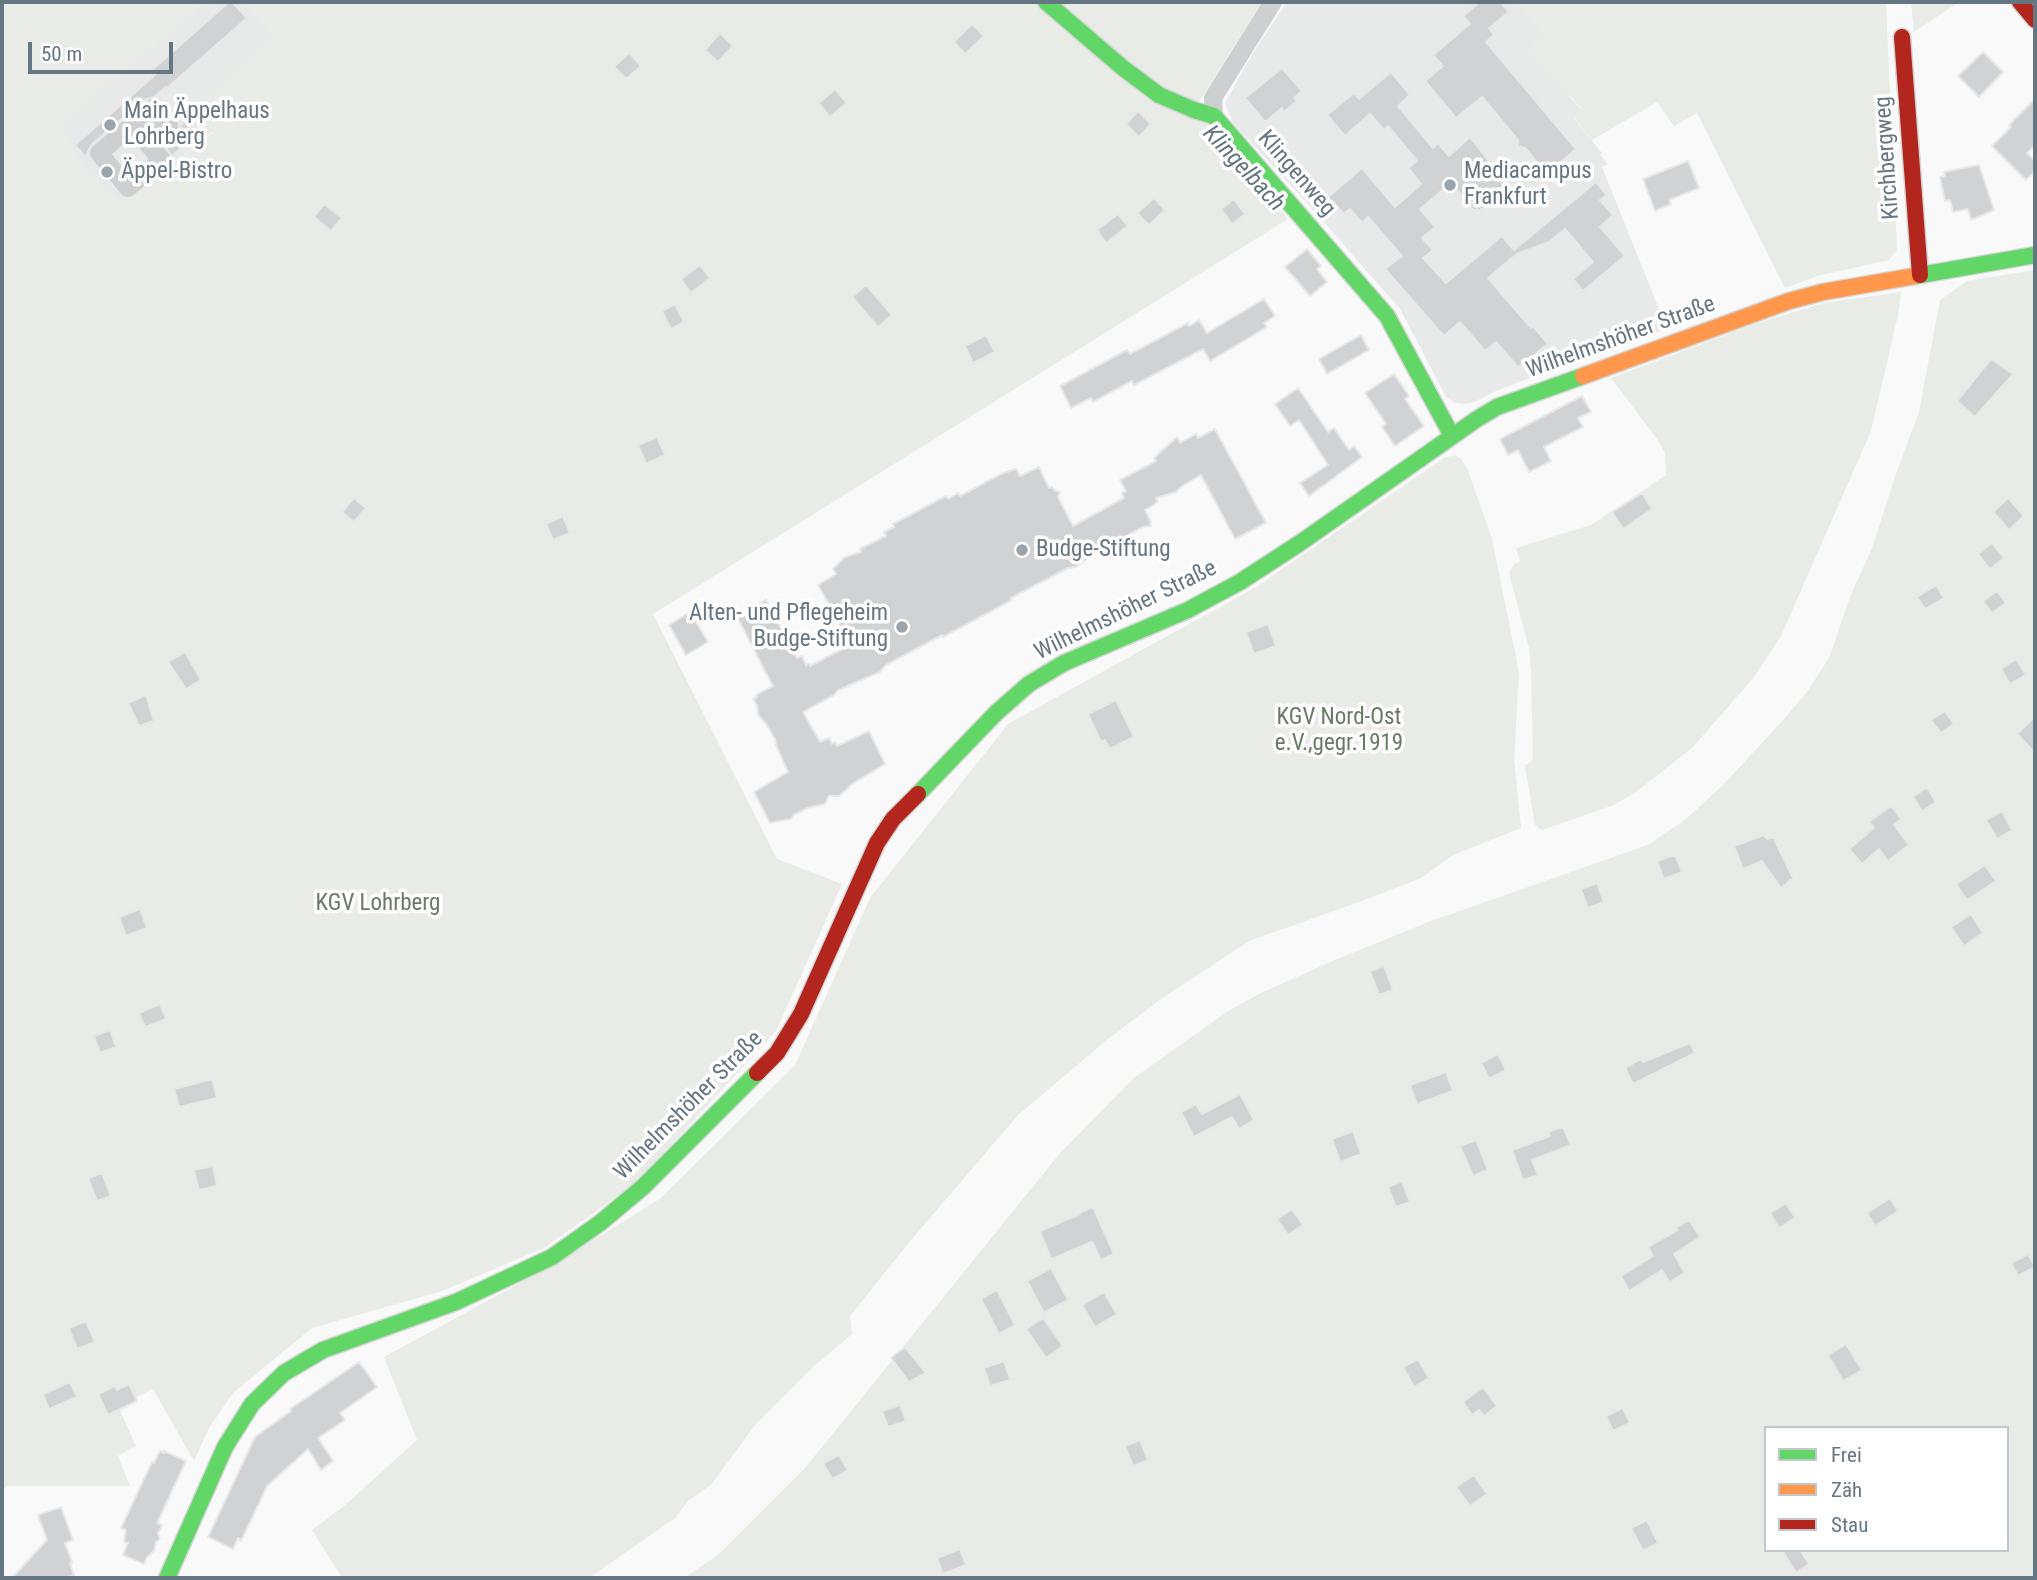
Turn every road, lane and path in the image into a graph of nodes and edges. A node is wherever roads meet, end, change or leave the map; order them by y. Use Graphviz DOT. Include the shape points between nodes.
graph roads {
  1 [pos="1046,2"];
  2 [pos="1273,2"];
  3 [pos="2020,2"];
  4 [pos="2035,20"];
  5 [pos="1902,37"];
  6 [pos="1214,116"];
  7 [pos="128,188"];
  8 [pos="2035,255"];
  9 [pos="1920,275"];
  10 [pos="1452,436"];
  11 [pos="167,1578"];
  1 -- 6 [label="main road, Klingenweg" via="1160,95"];
  2 -- 6 [label="street" via="1213,98"];
  3 -- 4 [label="main road"];
  5 -- 9 [label="main road, Kirchbergweg"];
  6 -- 10 [label="main road, Klingenweg" via="1387,316"];
  7 -- 7 [label="street" via="162,160 147,143 169,126 153,108 99,153"];
  8 -- 9 [label="main road, Wilhelmshöher Straße"];
  9 -- 10 [label="main road, Wilhelmshöher Straße" via="1789,301 1497,407"];
  10 -- 11 [label="main road, Wilhelmshöher Straße" via="1240,582 1188,610 1064,663 1029,684 996,713 893,819 877,843 801,1014 777,1053 643,1187 552,1257 456,1302 323,1350 284,1373 252,1404 225,1447"];
}
